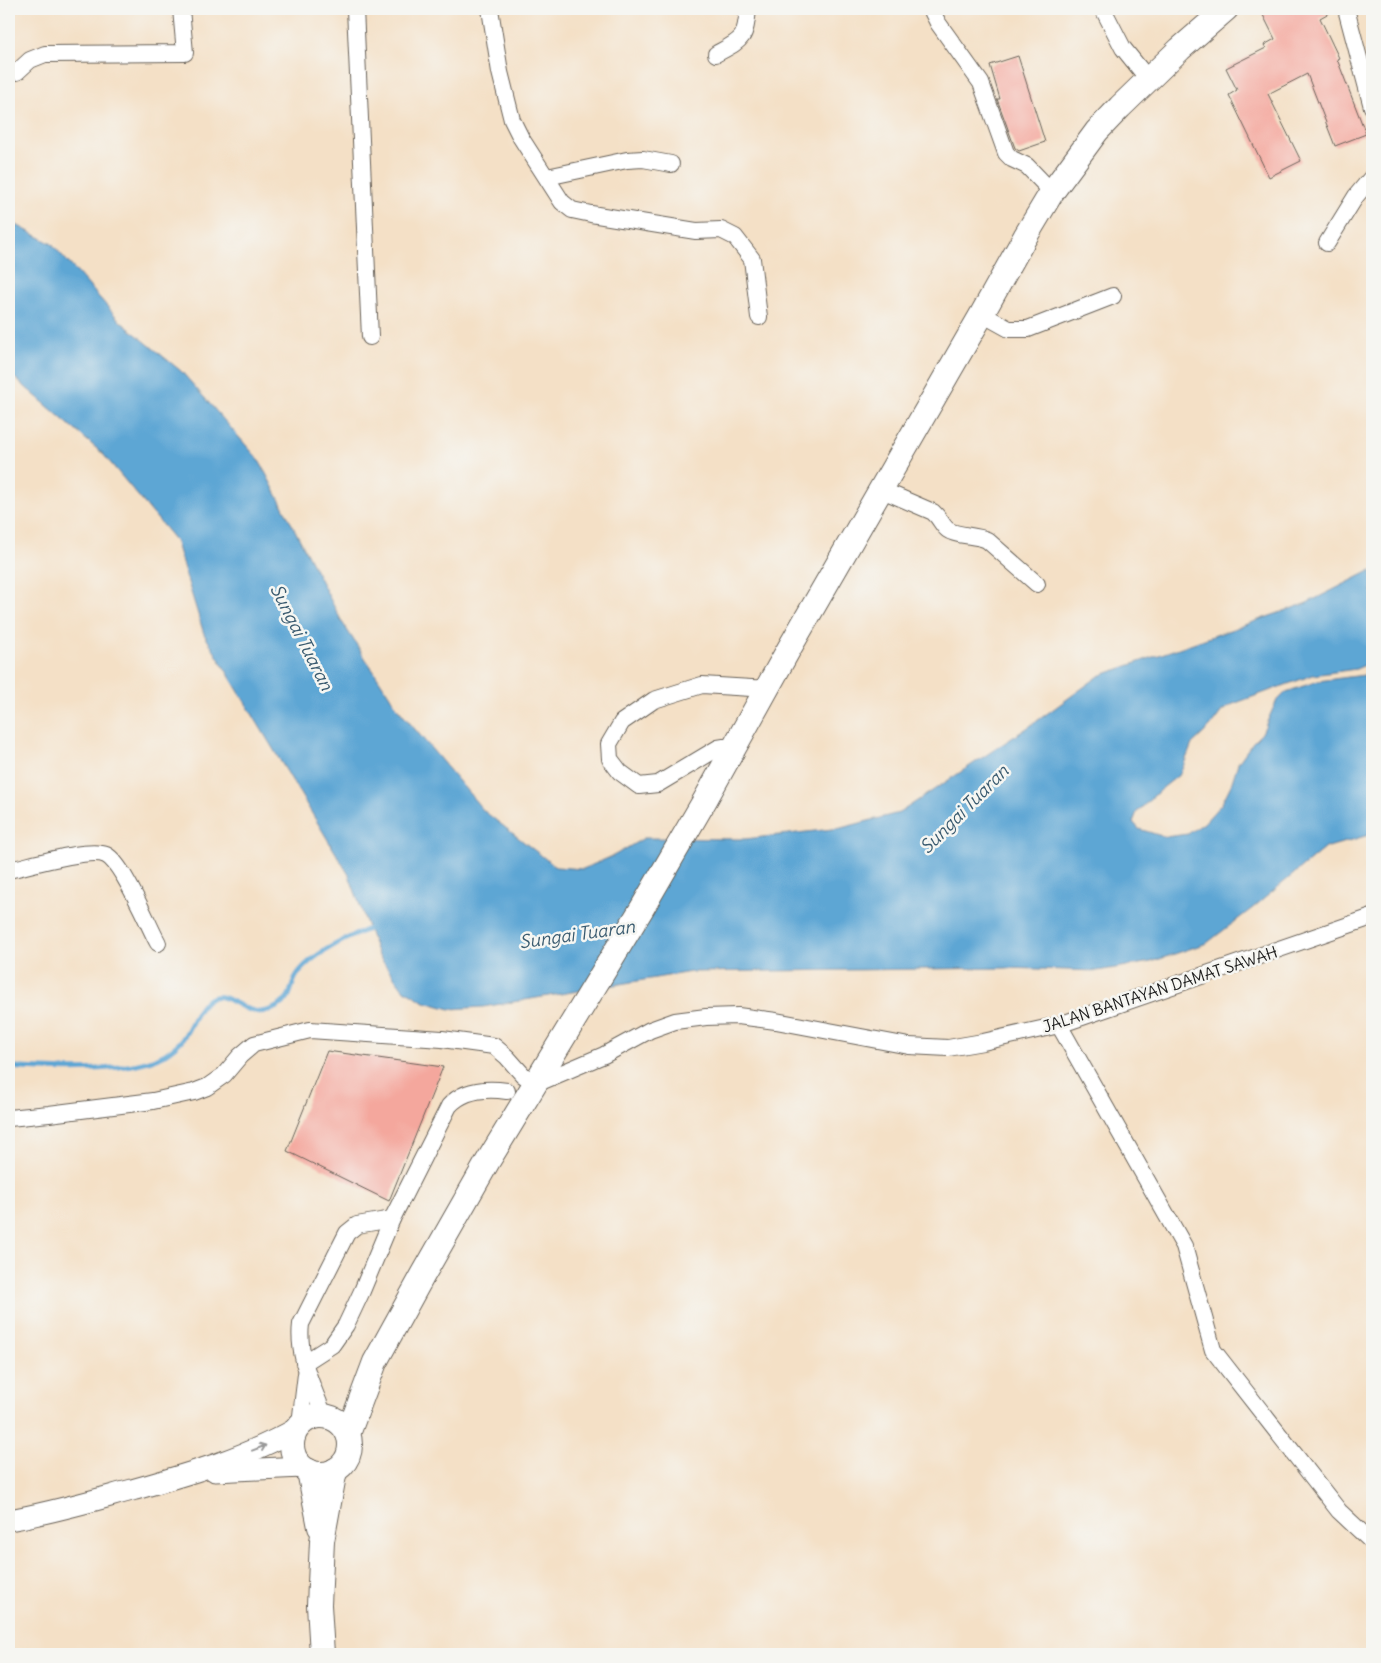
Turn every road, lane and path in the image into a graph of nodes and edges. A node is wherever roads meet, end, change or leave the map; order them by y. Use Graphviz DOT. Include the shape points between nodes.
graph roads {
  1 [pos="181,9"];
  2 [pos="355,9"];
  3 [pos="490,9"];
  4 [pos="748,9"];
  5 [pos="931,9"];
  6 [pos="1103,9"];
  7 [pos="1226,9"];
  8 [pos="1346,9"];
  9 [pos="716,54"];
  10 [pos="17,72"];
  11 [pos="1148,79"];
  12 [pos="1372,107"];
  13 [pos="671,164"];
  14 [pos="547,177"];
  15 [pos="1372,177"];
  16 [pos="1052,192"];
  17 [pos="1327,243"];
  18 [pos="1112,296"];
  19 [pos="982,314"];
  20 [pos="759,317"];
  21 [pos="370,337"];
  22 [pos="882,490"];
  23 [pos="1037,584"];
  24 [pos="768,689"];
  25 [pos="732,753"];
  26 [pos="9,870"];
  27 [pos="1372,918"];
  28 [pos="158,943"];
  29 [pos="1059,1025"];
  30 [pos="536,1084"];
  31 [pos="507,1091"];
  32 [pos="9,1118"];
  33 [pos="392,1219"];
  34 [pos="375,1362"];
  35 [pos="305,1367"];
  36 [pos="326,1416"];
  37 [pos="298,1427"];
  38 [pos="348,1434"];
  39 [pos="306,1469"];
  40 [pos="335,1470"];
  41 [pos="197,1472"];
  42 [pos="9,1520"];
  43 [pos="322,1541"];
  44 [pos="1372,1542"];
  45 [pos="322,1654"];
  1 -- 10 [label="street" via="185,53 45,54 30,60"];
  2 -- 21 [label="street"];
  3 -- 14 [label="street" via="512,120"];
  4 -- 9 [label="street" via="743,36"];
  5 -- 16 [label="street" via="981,83 1006,153 1028,166"];
  6 -- 11 [label="street" via="1123,48"];
  7 -- 11 [label="highway"];
  8 -- 12 [label="street"];
  11 -- 16 [label="highway" via="1097,131"];
  13 -- 14 [label="street" via="627,160"];
  14 -- 20 [label="street" via="562,202 572,210 696,231 721,230 735,237 752,259"];
  15 -- 17 [label="street" via="1356,196"];
  16 -- 19 [label="highway"];
  18 -- 19 [label="street" via="1028,328 1009,329"];
  19 -- 22 [label="highway"];
  22 -- 23 [label="street" via="933,512 954,534 987,540"];
  22 -- 24 [label="highway"];
  24 -- 25 [label="highway"];
  24 -- 25 [label="street" via="702,685 654,700 622,722 609,744 610,759 620,772 639,786 658,784 718,748 724,747"];
  25 -- 30 [label="highway"];
  26 -- 28 [label="street" via="87,853 106,855 118,866"];
  27 -- 29 [label="street, JALAN BANTAYAN DAMAT SAWAH"];
  29 -- 30 [label="street, JALAN BANTAYAN DAMAT SAWAH" via="948,1048 909,1046 738,1016 706,1017 676,1021 650,1030 604,1055"];
  29 -- 44 [label="street" via="1184,1246 1213,1350 1339,1511"];
  30 -- 32 [label="street" via="494,1046 310,1030 254,1044 224,1075 194,1092 153,1101"];
  30 -- 34 [label="highway" via="456,1217"];
  31 -- 33 [label="street" via="492,1089 469,1093 449,1106"];
  33 -- 35 [label="street" via="346,1326 332,1345"];
  33 -- 35 [label="street" via="357,1225 348,1233 301,1324"];
  34 -- 36 [label="highway"];
  34 -- 38 [label="highway"];
  35 -- 36 [label="street"];
  35 -- 37 [label="street"];
  36 -- 37 [label="highway" via="315,1416"];
  36 -- 38 [label="highway" via="337,1420"];
  37 -- 39 [label="highway" via="292,1446 295,1458"];
  41 -- 37 [label="main road, one-way" via="270,1444"];
  38 -- 40 [label="highway" via="348,1454"];
  39 -- 40 [label="highway" via="322,1474"];
  39 -- 41 [label="main road"];
  39 -- 43 [label="highway"];
  40 -- 43 [label="highway"];
  41 -- 42 [label="main road" via="49,1513"];
  43 -- 45 [label="highway" via="319,1604"];
}
